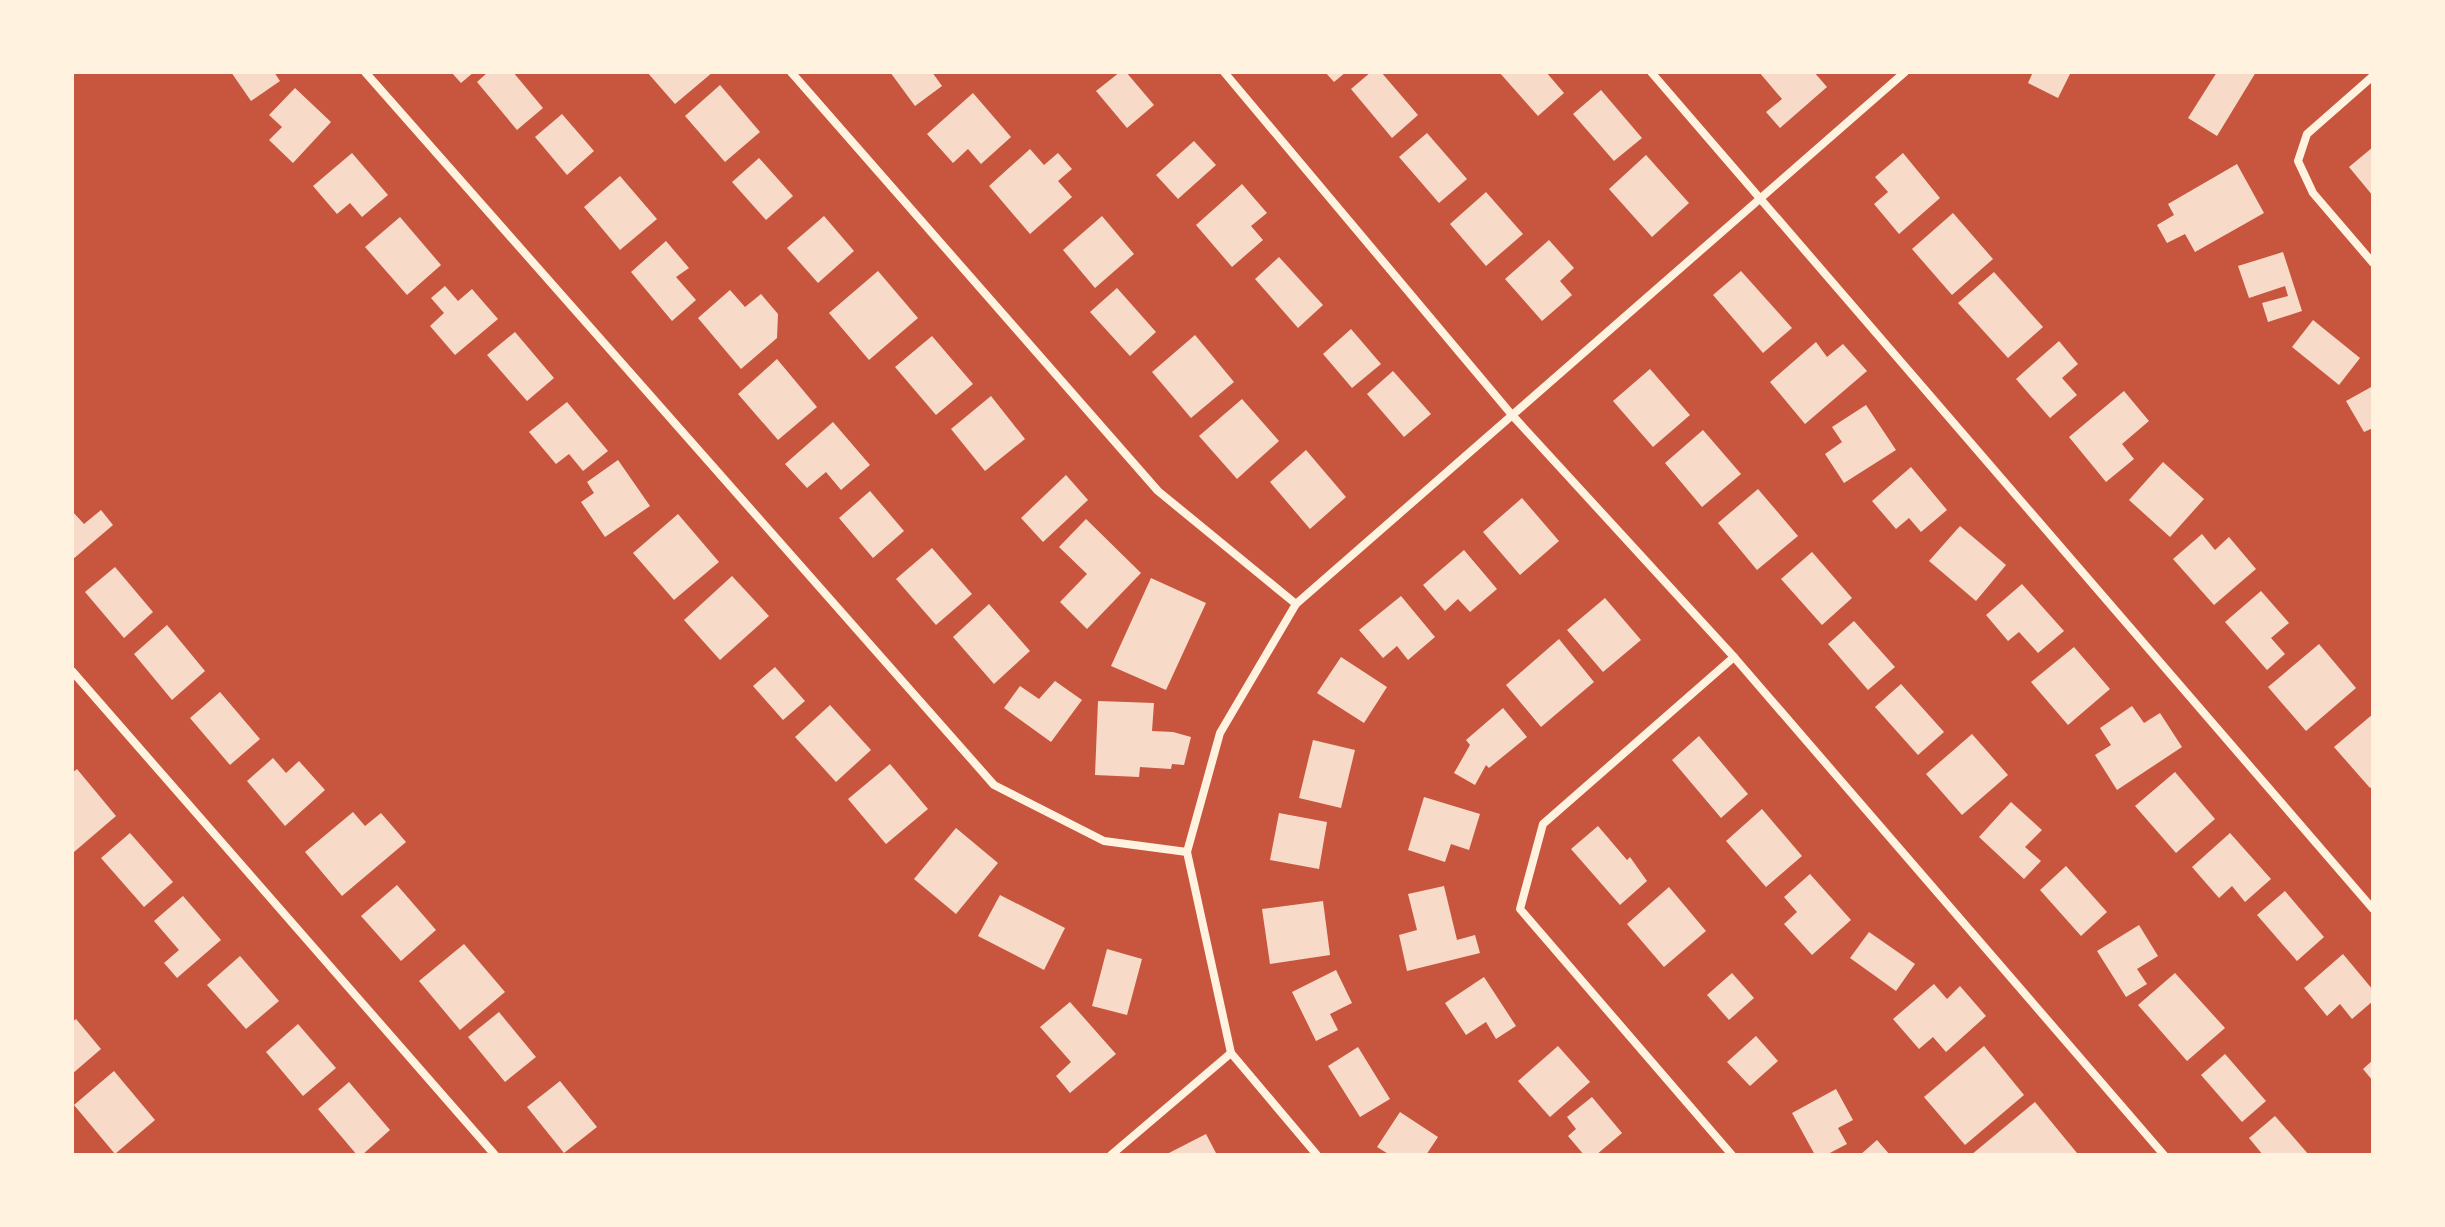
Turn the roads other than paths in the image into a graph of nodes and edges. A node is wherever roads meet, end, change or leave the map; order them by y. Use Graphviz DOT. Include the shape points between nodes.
graph roads {
  1 [pos="365,72"];
  2 [pos="791,72"];
  3 [pos="1224,72"];
  4 [pos="1651,72"];
  5 [pos="1905,72"];
  6 [pos="2373,76"];
  7 [pos="1758,199"];
  8 [pos="2373,263"];
  9 [pos="1512,415"];
  10 [pos="1296,604"];
  11 [pos="1734,657"];
  12 [pos="72,671"];
  13 [pos="1187,852"];
  14 [pos="2373,909"];
  15 [pos="1231,1053"];
  16 [pos="495,1155"];
  17 [pos="1111,1155"];
  18 [pos="1317,1155"];
  19 [pos="1732,1155"];
  20 [pos="2164,1155"];
  1 -- 13 [label="street" via="994,785 1104,841"];
  2 -- 10 [label="street" via="1158,491"];
  3 -- 9 [label="street"];
  4 -- 7 [label="street"];
  5 -- 7 [label="street"];
  6 -- 8 [label="street" via="2307,134 2298,161 2313,193"];
  7 -- 9 [label="street"];
  7 -- 14 [label="street"];
  9 -- 10 [label="street"];
  9 -- 11 [label="street"];
  10 -- 13 [label="street" via="1220,733"];
  11 -- 19 [label="street" via="1543,824 1520,909"];
  11 -- 20 [label="street"];
  12 -- 16 [label="street"];
  13 -- 15 [label="street"];
  15 -- 17 [label="street"];
  15 -- 18 [label="street"];
}
